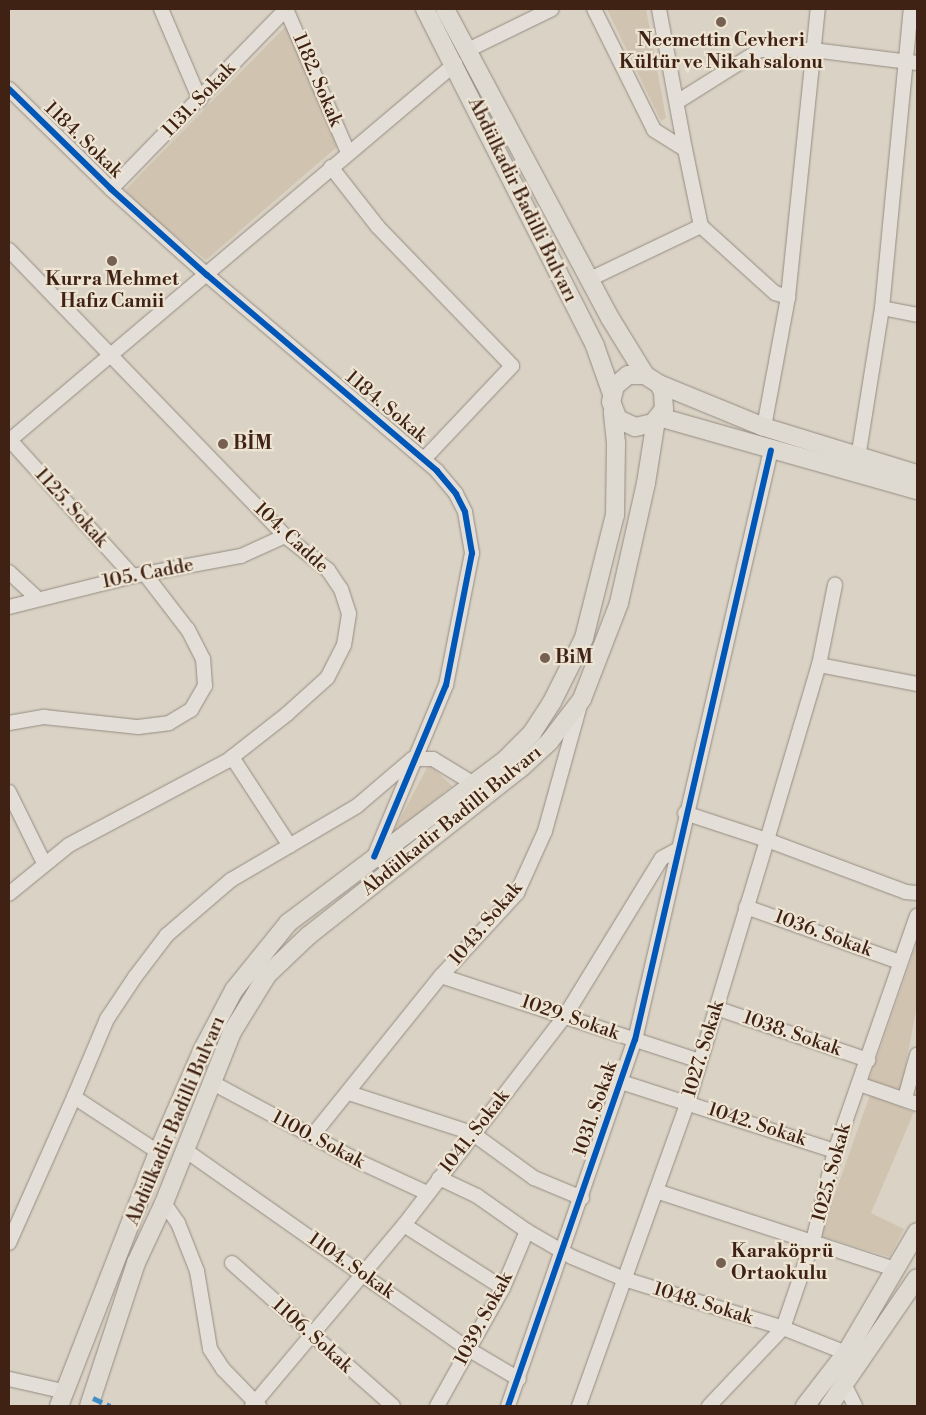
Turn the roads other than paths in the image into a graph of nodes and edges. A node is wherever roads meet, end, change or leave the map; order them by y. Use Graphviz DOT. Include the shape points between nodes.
graph roads {
  1 [pos="161,9"];
  2 [pos="286,9"];
  3 [pos="425,9"];
  4 [pos="446,9"];
  5 [pos="552,9"];
  6 [pos="594,9"];
  7 [pos="659,9"];
  8 [pos="818,9"];
  9 [pos="911,9"];
  10 [pos="468,50"];
  11 [pos="813,50"];
  12 [pos="912,63"];
  13 [pos="455,64"];
  14 [pos="9,90"];
  15 [pos="200,100"];
  16 [pos="677,102"];
  17 [pos="685,149"];
  18 [pos="348,152"];
  19 [pos="331,166"];
  20 [pos="111,189"];
  21 [pos="701,226"];
  22 [pos="9,250"];
  23 [pos="207,275"];
  24 [pos="590,278"];
  25 [pos="788,297"];
  26 [pos="882,308"];
  27 [pos="917,315"];
  28 [pos="109,356"];
  29 [pos="652,379"];
  30 [pos="612,403"];
  31 [pos="658,419"];
  32 [pos="764,427"];
  33 [pos="9,440"];
  34 [pos="771,450"];
  35 [pos="858,458"];
  36 [pos="424,459"];
  37 [pos="917,474"];
  38 [pos="917,490"];
  39 [pos="285,536"];
  40 [pos="9,572"];
  41 [pos="139,575"];
  42 [pos="836,585"];
  43 [pos="37,598"];
  44 [pos="9,607"];
  45 [pos="819,665"];
  46 [pos="917,684"];
  47 [pos="582,699"];
  48 [pos="9,723"];
  49 [pos="232,757"];
  50 [pos="412,759"];
  51 [pos="474,784"];
  52 [pos="9,792"];
  53 [pos="685,814"];
  54 [pos="767,840"];
  55 [pos="290,846"];
  56 [pos="677,850"];
  57 [pos="374,857"];
  58 [pos="44,863"];
  59 [pos="917,893"];
  60 [pos="9,894"];
  61 [pos="746,907"];
  62 [pos="917,916"];
  63 [pos="900,962"];
  64 [pos="441,976"];
  65 [pos="716,1008"];
  66 [pos="565,1016"];
  67 [pos="635,1040"];
  68 [pos="917,1055"];
  69 [pos="868,1060"];
  70 [pos="699,1061"];
  71 [pos="212,1082"];
  72 [pos="621,1082"];
  73 [pos="858,1084"];
  74 [pos="349,1093"];
  75 [pos="74,1097"];
  76 [pos="911,1101"];
  77 [pos="688,1102"];
  78 [pos="472,1133"];
  79 [pos="313,1135"];
  80 [pos="185,1150"];
  81 [pos="835,1151"];
  82 [pos="158,1152"];
  83 [pos="438,1178"];
  84 [pos="656,1191"];
  85 [pos="427,1193"];
  86 [pos="582,1198"];
  87 [pos="164,1203"];
  88 [pos="404,1225"];
  89 [pos="527,1231"];
  90 [pos="917,1232"];
  91 [pos="813,1241"];
  92 [pos="9,1243"];
  93 [pos="562,1250"];
  94 [pos="232,1263"];
  95 [pos="895,1269"];
  96 [pos="363,1275"];
  97 [pos="917,1278"];
  98 [pos="624,1279"];
  99 [pos="503,1288"];
  100 [pos="783,1328"];
  101 [pos="313,1338"];
  102 [pos="468,1349"];
  103 [pos="846,1353"];
  104 [pos="9,1379"];
  105 [pos="519,1379"];
  106 [pos="844,1386"];
  107 [pos="62,1399"];
  108 [pos="585,1404"];
  109 [pos="256,1405"];
  110 [pos="89,1406"];
  111 [pos="393,1406"];
  112 [pos="437,1406"];
  113 [pos="508,1406"];
  114 [pos="709,1406"];
  115 [pos="806,1406"];
  116 [pos="829,1406"];
  117 [pos="855,1406"];
  1 -- 15 [label="street"];
  2 -- 15 [label="street, 1131. Sokak"];
  2 -- 18 [label="street, 1182. Sokak"];
  3 -- 13 [label="main road, Abdülkadir Badilli Bulvarı"];
  4 -- 10 [label="main road, Abdülkadir Badilli Bulvarı"];
  5 -- 10 [label="street"];
  6 -- 17 [label="street" via="654,130"];
  7 -- 16 [label="street"];
  8 -- 11 [label="street"];
  9 -- 12 [label="street"];
  10 -- 24 [label="main road, Abdülkadir Badilli Bulvarı"];
  11 -- 12 [label="street"];
  11 -- 16 [label="street" via="760,50"];
  11 -- 25 [label="street"];
  12 -- 26 [label="street"];
  13 -- 18 [label="street"];
  13 -- 30 [label="main road, Abdülkadir Badilli Bulvarı" via="595,346"];
  14 -- 20 [label="street, 1184. Sokak"];
  15 -- 20 [label="street, 1131. Sokak"];
  16 -- 17 [label="street"];
  17 -- 21 [label="street"];
  18 -- 19 [label="street"];
  19 -- 23 [label="street"];
  19 -- 36 [label="street" via="378,227 512,366"];
  20 -- 23 [label="street, 1184. Sokak"];
  21 -- 24 [label="street"];
  21 -- 25 [label="street" via="775,294"];
  22 -- 28 [label="street, 104. Cadde"];
  23 -- 28 [label="street"];
  23 -- 36 [label="street, 1184. Sokak"];
  24 -- 29 [label="main road, Abdülkadir Badilli Bulvarı"];
  25 -- 32 [label="street"];
  26 -- 27 [label="street"];
  26 -- 35 [label="street"];
  28 -- 33 [label="street"];
  28 -- 39 [label="street, 104. Cadde"];
  29 -- 30 [label="main road" via="636,374 620,380"];
  29 -- 31 [label="main road" via="665,400"];
  29 -- 32 [label="main road"];
  30 -- 31 [label="main road" via="618,419 635,428"];
  30 -- 51 [label="main road, Abdülkadir Badilli Bulvarı" via="616,443 615,515 584,638 552,702 532,733"];
  31 -- 34 [label="main road"];
  31 -- 47 [label="main road, Abdülkadir Badilli Bulvarı" via="619,603"];
  32 -- 35 [label="main road"];
  33 -- 41 [label="street, 1125. Sokak"];
  34 -- 38 [label="main road"];
  34 -- 53 [label="street, 1031. Sokak"];
  35 -- 37 [label="main road"];
  36 -- 50 [label="street, 1184. Sokak" via="456,494 465,512 472,553 446,686"];
  39 -- 41 [label="street, 105. Cadde" via="241,556"];
  39 -- 49 [label="street, 104. Cadde" via="328,570 341,589 349,614 344,645 327,678"];
  40 -- 43 [label="street"];
  41 -- 43 [label="street, 105. Cadde"];
  41 -- 48 [label="street, 1125. Sokak" via="188,630 204,659 205,686 191,710 169,724 138,727 44,717"];
  42 -- 45 [label="street, 1027. Sokak"];
  43 -- 44 [label="street, 105. Cadde"];
  45 -- 46 [label="street"];
  45 -- 54 [label="street, 1027. Sokak"];
  47 -- 64 [label="street, 1043. Sokak" via="545,832 517,893"];
  47 -- 71 [label="main road, Abdülkadir Badilli Bulvarı" via="549,742 521,768 308,936 267,975 232,1032"];
  49 -- 55 [label="street"];
  49 -- 58 [label="street, 104. Cadde" via="70,845"];
  50 -- 51 [label="street" via="433,760"];
  50 -- 55 [label="street" via="357,806"];
  50 -- 57 [label="street, 1184. Sokak"];
  51 -- 57 [label="main road, Abdülkadir Badilli Bulvarı"];
  52 -- 58 [label="street"];
  53 -- 54 [label="street"];
  53 -- 56 [label="street, 1031. Sokak"];
  54 -- 59 [label="street" via="906,892"];
  54 -- 61 [label="street, 1027. Sokak"];
  55 -- 75 [label="street" via="231,880 167,935 107,1019"];
  56 -- 66 [label="street, 1041. Sokak" via="662,858"];
  56 -- 67 [label="street, 1031. Sokak"];
  57 -- 82 [label="main road, Abdülkadir Badilli Bulvarı" via="288,923 234,990 203,1049"];
  58 -- 60 [label="street, 104. Cadde"];
  61 -- 63 [label="street, 1036. Sokak"];
  61 -- 65 [label="street, 1027. Sokak"];
  62 -- 63 [label="street, 1025. Sokak"];
  63 -- 69 [label="street, 1025. Sokak"];
  64 -- 66 [label="street, 1029. Sokak"];
  64 -- 74 [label="street, 1043. Sokak"];
  65 -- 69 [label="street, 1038. Sokak"];
  65 -- 70 [label="street, 1027. Sokak"];
  66 -- 67 [label="street, 1029. Sokak"];
  66 -- 78 [label="street, 1041. Sokak"];
  67 -- 70 [label="street, 1029. Sokak"];
  67 -- 72 [label="street, 1031. Sokak"];
  68 -- 76 [label="street"];
  69 -- 73 [label="street, 1025. Sokak"];
  70 -- 77 [label="street, 1027. Sokak"];
  71 -- 79 [label="street, 1100. Sokak"];
  71 -- 80 [label="main road, Abdülkadir Badilli Bulvarı"];
  72 -- 77 [label="street, 1042. Sokak"];
  72 -- 86 [label="street, 1031. Sokak"];
  73 -- 76 [label="street"];
  73 -- 81 [label="street, 1025. Sokak"];
  74 -- 78 [label="street"];
  74 -- 79 [label="street, 1043. Sokak"];
  75 -- 82 [label="street"];
  75 -- 92 [label="street"];
  77 -- 81 [label="street, 1042. Sokak"];
  77 -- 84 [label="street, 1027. Sokak"];
  78 -- 83 [label="street, 1041. Sokak"];
  78 -- 86 [label="street" via="534,1178"];
  79 -- 85 [label="street, 1100. Sokak" via="360,1162"];
  80 -- 87 [label="main road, Abdülkadir Badilli Bulvarı"];
  80 -- 96 [label="street, 1104. Sokak"];
  81 -- 91 [label="street, 1025. Sokak"];
  82 -- 107 [label="main road, Abdülkadir Badilli Bulvarı"];
  83 -- 85 [label="street, 1041. Sokak"];
  83 -- 89 [label="street, 1048. Sokak" via="477,1196"];
  84 -- 91 [label="street"];
  84 -- 98 [label="street, 1027. Sokak"];
  85 -- 88 [label="street, 1041. Sokak"];
  86 -- 93 [label="street, 1031. Sokak"];
  87 -- 109 [label="street" via="178,1222 197,1271 210,1349"];
  87 -- 110 [label="main road, Abdülkadir Badilli Bulvarı" via="136,1263"];
  88 -- 96 [label="street, 1041. Sokak"];
  88 -- 99 [label="street"];
  89 -- 93 [label="street, 1048. Sokak"];
  89 -- 99 [label="street, 1039. Sokak"];
  90 -- 95 [label="main road"];
  91 -- 95 [label="street"];
  91 -- 100 [label="street, 1025. Sokak"];
  93 -- 98 [label="street, 1048. Sokak"];
  93 -- 105 [label="street, 1031. Sokak"];
  94 -- 101 [label="street, 1106. Sokak"];
  95 -- 103 [label="main road"];
  96 -- 101 [label="street, 1041. Sokak"];
  96 -- 102 [label="street, 1104. Sokak"];
  97 -- 106 [label="main road"];
  98 -- 100 [label="street, 1048. Sokak"];
  98 -- 108 [label="street, 1027. Sokak"];
  99 -- 102 [label="street, 1039. Sokak"];
  100 -- 103 [label="street, 1048. Sokak"];
  100 -- 114 [label="street, 1025. Sokak"];
  101 -- 109 [label="street, 1041. Sokak"];
  101 -- 111 [label="street, 1106. Sokak"];
  102 -- 105 [label="street, 1104. Sokak"];
  102 -- 112 [label="street, 1039. Sokak"];
  103 -- 115 [label="main road"];
  104 -- 107 [label="street"];
  105 -- 113 [label="street, 1031. Sokak"];
  106 -- 116 [label="main road"];
  106 -- 117 [label="street"];
}
